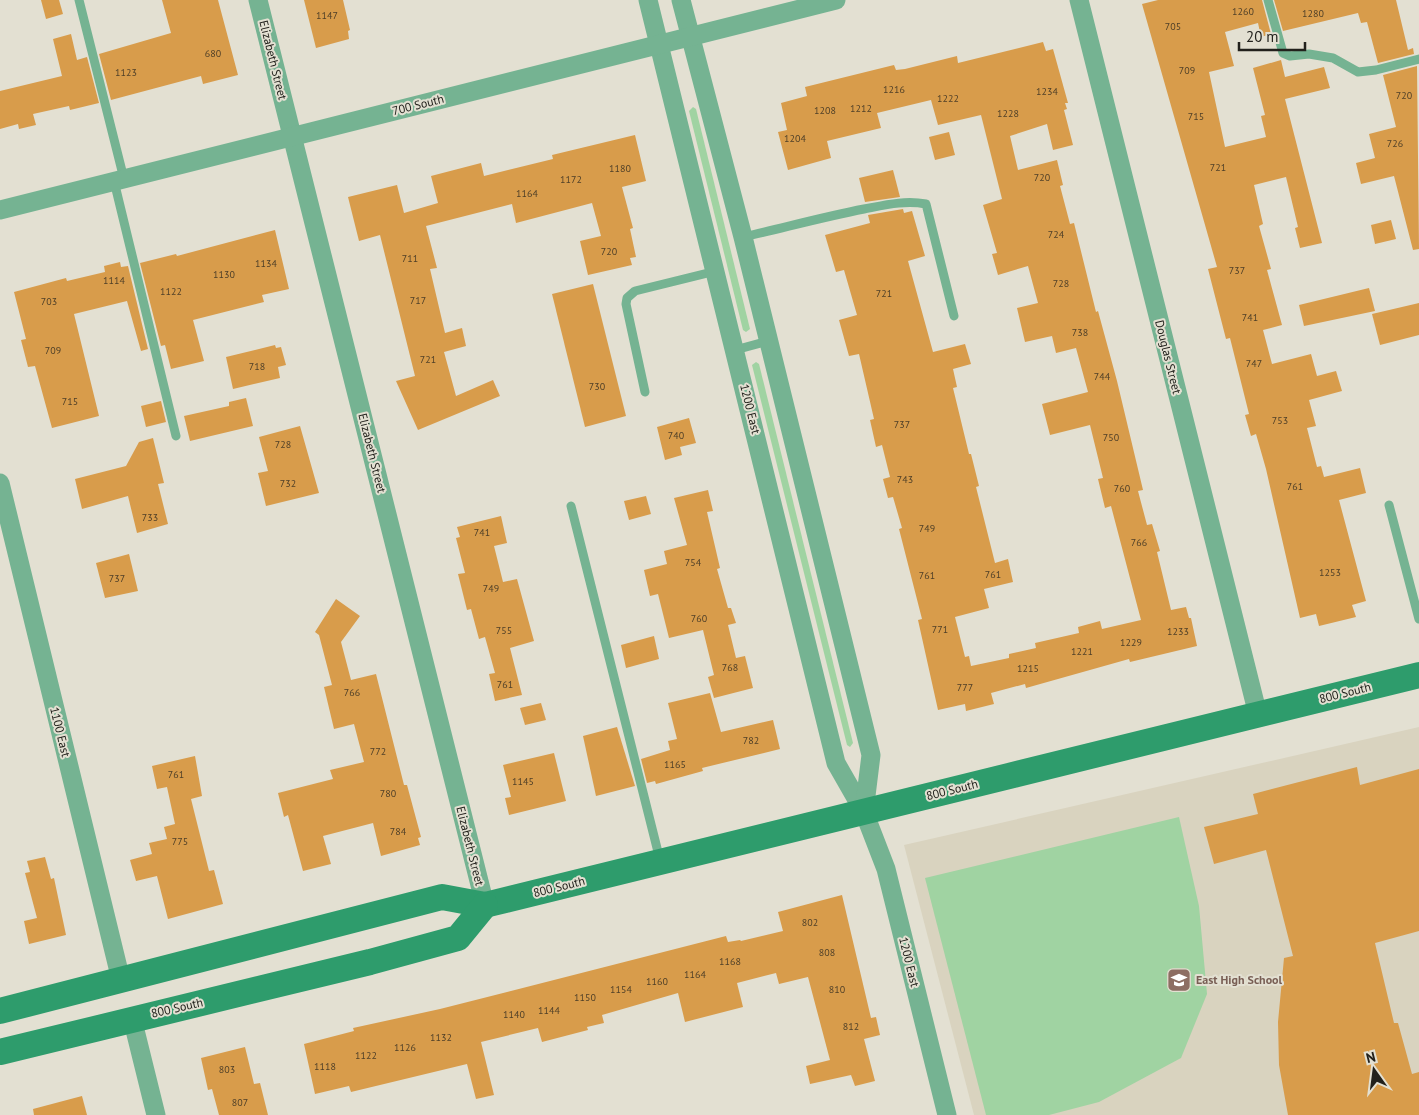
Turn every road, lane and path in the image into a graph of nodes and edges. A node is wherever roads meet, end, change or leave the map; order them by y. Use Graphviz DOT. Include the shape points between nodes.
graph roads {
  1 [pos="79,0"];
  2 [pos="258,0"];
  3 [pos="648,0"];
  4 [pos="681,0"];
  5 [pos="836,0"];
  6 [pos="1079,0"];
  7 [pos="1268,0"];
  8 [pos="690,36"];
  9 [pos="660,44"];
  10 [pos="1419,59"];
  11 [pos="292,136"];
  12 [pos="119,180"];
  13 [pos="0,210"];
  14 [pos="743,237"];
  15 [pos="716,271"];
  16 [pos="954,316"];
  17 [pos="768,341"];
  18 [pos="735,350"];
  19 [pos="645,392"];
  20 [pos="176,436"];
  21 [pos="0,483"];
  22 [pos="1389,505"];
  23 [pos="571,506"];
  24 [pos="1419,619"];
  25 [pos="1419,675"];
  26 [pos="1258,715"];
  27 [pos="864,812"];
  28 [pos="660,862"];
  29 [pos="485,905"];
  30 [pos="121,980"];
  31 [pos="0,1011"];
  32 [pos="132,1018"];
  33 [pos="0,1052"];
  34 [pos="156,1115"];
  35 [pos="947,1115"];
  1 -- 12 [label="lane"];
  2 -- 11 [label="street, Elizabeth Street"];
  3 -- 9 [label="street, 1200 East"];
  4 -- 8 [label="street, 1200 East"];
  5 -- 8 [label="street, 700 South"];
  6 -- 26 [label="street, Douglas Street"];
  7 -- 10 [label="lane" via="1283,52 1290,56 1309,54 1333,58 1358,72"];
  8 -- 9 [label="street, 700 South"];
  8 -- 14 [label="street, 1200 East"];
  9 -- 11 [label="street, 700 South"];
  9 -- 15 [label="street, 1200 East"];
  11 -- 12 [label="street, 700 South"];
  11 -- 29 [label="street, Elizabeth Street"];
  12 -- 13 [label="street, 700 South"];
  12 -- 20 [label="lane"];
  14 -- 16 [label="lane" via="893,204 911,201 926,204"];
  14 -- 17 [label="street, 1200 East"];
  15 -- 18 [label="street, 1200 East"];
  15 -- 19 [label="lane" via="635,290 627,298"];
  17 -- 18 [label="lane"];
  17 -- 27 [label="street, 1200 East" via="871,755"];
  18 -- 27 [label="street, 1200 East" via="836,763"];
  21 -- 30 [label="street, 1100 East"];
  22 -- 24 [label="lane"];
  23 -- 28 [label="lane"];
  25 -- 26 [label="main road, 800 South"];
  26 -- 27 [label="main road, 800 South"];
  27 -- 28 [label="main road, 800 South"];
  27 -- 35 [label="street, 1200 East" via="886,869"];
  28 -- 29 [label="main road, 800 South"];
  29 -- 30 [label="main road, 800 South" via="442,897"];
  29 -- 32 [label="main road, 800 South" via="458,938"];
  30 -- 31 [label="main road, 800 South"];
  32 -- 33 [label="main road, 800 South"];
  32 -- 34 [label="street"];
}
